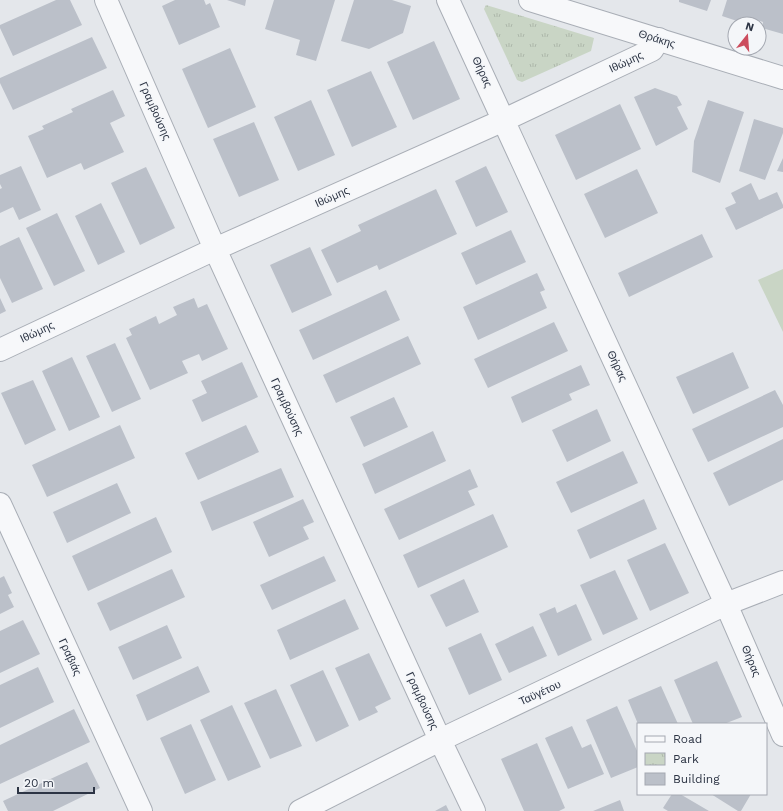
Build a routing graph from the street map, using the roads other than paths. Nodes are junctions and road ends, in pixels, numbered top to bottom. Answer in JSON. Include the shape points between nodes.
{"nodes":[{"id":1,"x":106,"y":0,"type":"edge"},
{"id":2,"x":448,"y":0,"type":"edge"},
{"id":3,"x":530,"y":0,"type":"edge"},
{"id":4,"x":659,"y":39,"type":"junction"},
{"id":5,"x":783,"y":78,"type":"edge"},
{"id":6,"x":504,"y":120,"type":"junction"},
{"id":7,"x":215,"y":249,"type":"junction"},
{"id":8,"x":0,"y":350,"type":"edge"},
{"id":9,"x":0,"y":504,"type":"edge"},
{"id":10,"x":783,"y":582,"type":"edge"},
{"id":11,"x":726,"y":604,"type":"junction"},
{"id":12,"x":783,"y":735,"type":"edge"},
{"id":13,"x":440,"y":740,"type":"junction"},
{"id":14,"x":141,"y":811,"type":"edge"},
{"id":15,"x":300,"y":811,"type":"edge"},
{"id":16,"x":474,"y":811,"type":"edge"}],
"edges":[{"from":1,"to":7,"type":"street","name":"Γραμβούσης"},
{"from":2,"to":6,"type":"street","name":"Θήρας"},
{"from":3,"to":4,"type":"street","name":"Θράκης"},
{"from":4,"to":5,"type":"street","name":"Θράκης"},
{"from":4,"to":6,"type":"street","name":"Ιθώμης","via":[[652,50]]},
{"from":6,"to":7,"type":"street","name":"Ιθώμης"},
{"from":6,"to":11,"type":"street","name":"Θήρας"},
{"from":7,"to":8,"type":"street","name":"Ιθώμης"},
{"from":7,"to":13,"type":"street","name":"Γραμβούσης"},
{"from":9,"to":14,"type":"street","name":"Γραβιάς"},
{"from":10,"to":11,"type":"street","name":"Ταϋγέτου"},
{"from":11,"to":12,"type":"street","name":"Θήρας"},
{"from":11,"to":13,"type":"street","name":"Ταϋγέτου"},
{"from":13,"to":15,"type":"street","name":"Ταϋγέτου"},
{"from":13,"to":16,"type":"street","name":"Γραμβούσης"}]}
